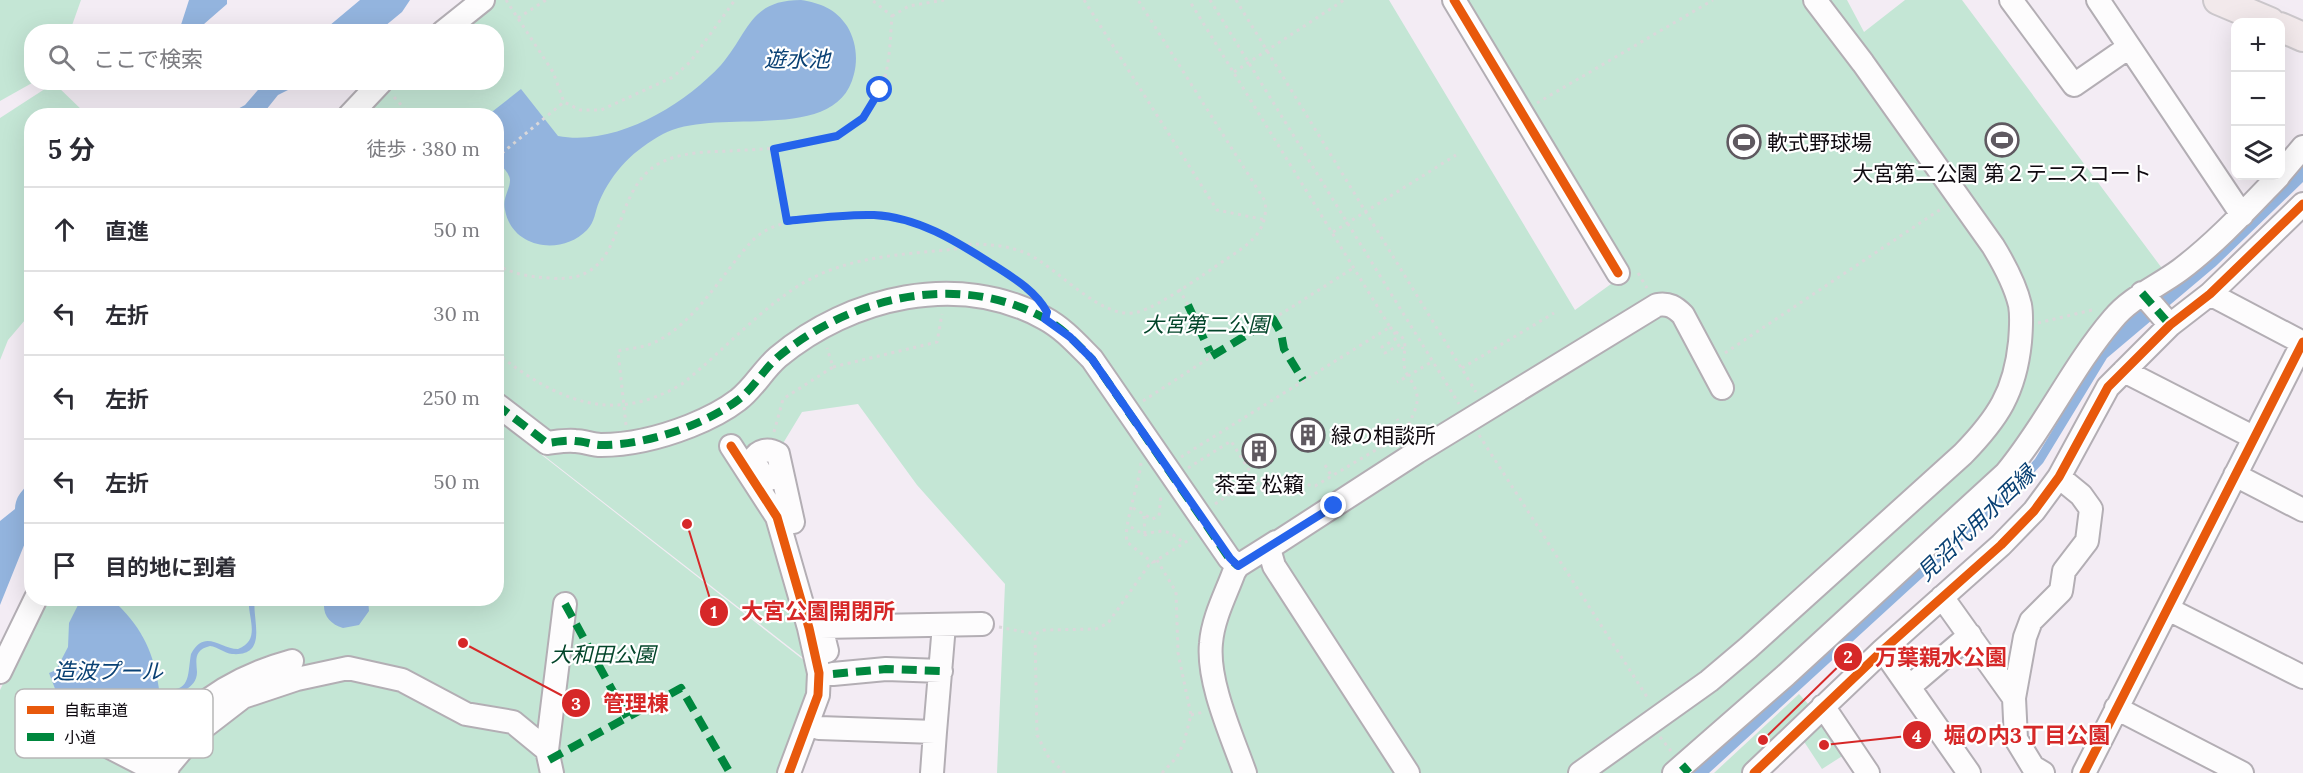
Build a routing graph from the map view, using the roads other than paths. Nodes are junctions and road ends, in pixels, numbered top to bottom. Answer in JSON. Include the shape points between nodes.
{"nodes":[{"id":1,"x":483,"y":0,"type":"edge"},
{"id":2,"x":1454,"y":0,"type":"edge"},
{"id":3,"x":1815,"y":0,"type":"edge"},
{"id":4,"x":2011,"y":0,"type":"edge"},
{"id":5,"x":2098,"y":0,"type":"edge"},
{"id":6,"x":2218,"y":0,"type":"edge"},
{"id":7,"x":2261,"y":18,"type":"edge"},
{"id":8,"x":452,"y":24,"type":"edge"},
{"id":9,"x":2285,"y":29,"type":"edge"},
{"id":10,"x":2303,"y":37,"type":"edge"},
{"id":11,"x":2129,"y":47,"type":"junction"},
{"id":12,"x":373,"y":90,"type":"edge"},
{"id":13,"x":357,"y":108,"type":"edge"},
{"id":14,"x":2303,"y":147,"type":"edge"},
{"id":15,"x":2285,"y":169,"type":"edge"},
{"id":16,"x":2275,"y":180,"type":"edge"},
{"id":17,"x":2303,"y":204,"type":"edge"},
{"id":18,"x":2242,"y":215,"type":"junction"},
{"id":19,"x":1618,"y":273,"type":"dead end"},
{"id":20,"x":2142,"y":293,"type":"junction"},
{"id":21,"x":2210,"y":294,"type":"junction"},
{"id":22,"x":2170,"y":325,"type":"junction"},
{"id":23,"x":2303,"y":343,"type":"edge"},
{"id":24,"x":2124,"y":371,"type":"junction"},
{"id":25,"x":1722,"y":388,"type":"dead end"},
{"id":26,"x":504,"y":410,"type":"edge"},
{"id":27,"x":2253,"y":437,"type":"junction"},
{"id":28,"x":731,"y":446,"type":"dead end"},
{"id":29,"x":774,"y":452,"type":"road end"},
{"id":30,"x":2235,"y":475,"type":"junction"},
{"id":31,"x":2059,"y":477,"type":"junction"},
{"id":32,"x":2303,"y":510,"type":"edge"},
{"id":33,"x":1276,"y":542,"type":"junction"},
{"id":34,"x":1238,"y":566,"type":"junction"},
{"id":35,"x":1942,"y":597,"type":"junction"},
{"id":36,"x":565,"y":604,"type":"dead end"},
{"id":37,"x":32,"y":606,"type":"edge"},
{"id":38,"x":2168,"y":609,"type":"junction"},
{"id":39,"x":982,"y":624,"type":"road end"},
{"id":40,"x":944,"y":625,"type":"junction"},
{"id":41,"x":821,"y":627,"type":"junction"},
{"id":42,"x":1970,"y":635,"type":"junction"},
{"id":43,"x":1883,"y":650,"type":"junction"},
{"id":44,"x":292,"y":661,"type":"dead end"},
{"id":45,"x":941,"y":671,"type":"junction"},
{"id":46,"x":0,"y":672,"type":"edge"},
{"id":47,"x":833,"y":674,"type":"junction"},
{"id":48,"x":2303,"y":677,"type":"edge"},
{"id":49,"x":1910,"y":687,"type":"junction"},
{"id":50,"x":213,"y":696,"type":"edge"},
{"id":51,"x":2014,"y":698,"type":"junction"},
{"id":52,"x":1823,"y":706,"type":"junction"},
{"id":53,"x":2116,"y":708,"type":"junction"},
{"id":54,"x":213,"y":720,"type":"edge"},
{"id":55,"x":819,"y":728,"type":"junction"},
{"id":56,"x":935,"y":732,"type":"junction"},
{"id":57,"x":546,"y":750,"type":"junction"},
{"id":58,"x":133,"y":758,"type":"edge"},
{"id":59,"x":175,"y":758,"type":"edge"},
{"id":60,"x":1683,"y":770,"type":"edge"},
{"id":61,"x":159,"y":771,"type":"edge"},
{"id":62,"x":552,"y":773,"type":"edge"},
{"id":63,"x":789,"y":773,"type":"edge"},
{"id":64,"x":802,"y":773,"type":"edge"},
{"id":65,"x":932,"y":773,"type":"edge"},
{"id":66,"x":1245,"y":773,"type":"edge"},
{"id":67,"x":1408,"y":773,"type":"edge"},
{"id":68,"x":1580,"y":773,"type":"edge"},
{"id":69,"x":1754,"y":773,"type":"edge"},
{"id":70,"x":1868,"y":773,"type":"edge"},
{"id":71,"x":1969,"y":773,"type":"edge"},
{"id":72,"x":2043,"y":773,"type":"edge"},
{"id":73,"x":2084,"y":773,"type":"edge"},
{"id":74,"x":2242,"y":773,"type":"edge"}],
"edges":[{"from":1,"to":8,"type":"street"},
{"from":2,"to":19,"type":"street"},
{"from":3,"to":68,"type":"street","via":[[2008,272],[2020,305],[2017,370],[1991,426],[1963,454],[1748,648]]},
{"from":4,"to":11,"type":"street","via":[[2074,85]]},
{"from":5,"to":11,"type":"street"},
{"from":6,"to":7,"type":"main road"},
{"from":9,"to":10,"type":"main road"},
{"from":11,"to":18,"type":"street"},
{"from":12,"to":13,"type":"street"},
{"from":14,"to":15,"type":"street"},
{"from":16,"to":18,"type":"street"},
{"from":17,"to":21,"type":"street"},
{"from":18,"to":20,"type":"street","via":[[2180,270]]},
{"from":20,"to":22,"type":"street"},
{"from":20,"to":60,"type":"street","via":[[2107,313],[2024,452],[2006,473]]},
{"from":21,"to":22,"type":"street"},
{"from":21,"to":23,"type":"street"},
{"from":22,"to":24,"type":"street"},
{"from":23,"to":27,"type":"street"},
{"from":24,"to":27,"type":"street"},
{"from":24,"to":31,"type":"street","via":[[2108,387]]},
{"from":25,"to":33,"type":"street","via":[[1683,315],[1676,308],[1657,305]]},
{"from":26,"to":34,"type":"street","via":[[547,442],[641,441],[690,426],[738,400],[777,358],[820,327],[911,296],[945,293],[992,298],[1045,319],[1092,359],[1210,517]]},
{"from":27,"to":30,"type":"street"},
{"from":28,"to":63,"type":"street","via":[[777,517],[810,628],[819,673],[818,695]]},
{"from":29,"to":41,"type":"street","via":[[759,453],[753,460],[793,522]]},
{"from":30,"to":32,"type":"street"},
{"from":30,"to":38,"type":"street"},
{"from":31,"to":35,"type":"street","via":[[2034,511],[2001,545]]},
{"from":31,"to":51,"type":"street","via":[[2091,509],[2087,541],[2064,571],[2061,591],[2031,621]]},
{"from":33,"to":34,"type":"street"},
{"from":33,"to":67,"type":"street","via":[[1270,552],[1274,566]]},
{"from":34,"to":66,"type":"street","via":[[1215,621],[1211,660],[1221,704]]},
{"from":35,"to":42,"type":"street"},
{"from":35,"to":43,"type":"street"},
{"from":36,"to":57,"type":"street"},
{"from":37,"to":46,"type":"street"},
{"from":38,"to":48,"type":"street"},
{"from":38,"to":53,"type":"street"},
{"from":39,"to":40,"type":"street"},
{"from":40,"to":41,"type":"street"},
{"from":40,"to":45,"type":"street"},
{"from":41,"to":47,"type":"street"},
{"from":42,"to":49,"type":"street"},
{"from":42,"to":51,"type":"street"},
{"from":43,"to":49,"type":"street"},
{"from":43,"to":52,"type":"street"},
{"from":44,"to":50,"type":"street","via":[[241,678]]},
{"from":45,"to":47,"type":"street","via":[[886,669]]},
{"from":45,"to":56,"type":"street"},
{"from":47,"to":55,"type":"street"},
{"from":49,"to":71,"type":"street"},
{"from":51,"to":72,"type":"street","via":[[2016,739],[2033,767]]},
{"from":52,"to":69,"type":"street"},
{"from":52,"to":70,"type":"street"},
{"from":53,"to":73,"type":"street"},
{"from":53,"to":74,"type":"street"},
{"from":54,"to":57,"type":"street","via":[[243,697],[348,668],[402,680],[466,714],[513,722]]},
{"from":55,"to":56,"type":"street"},
{"from":55,"to":64,"type":"street"},
{"from":56,"to":65,"type":"street"},
{"from":57,"to":62,"type":"street"},
{"from":58,"to":61,"type":"street"},
{"from":59,"to":61,"type":"street"}]}
